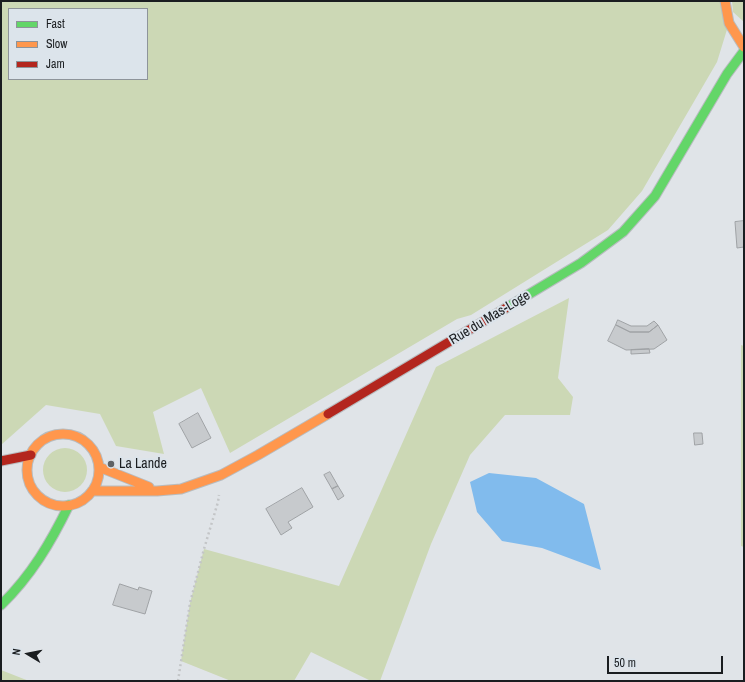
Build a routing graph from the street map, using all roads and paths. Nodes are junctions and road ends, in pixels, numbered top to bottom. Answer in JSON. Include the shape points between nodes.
{"nodes":[{"id":1,"x":725,"y":1,"type":"edge"},
{"id":2,"x":744,"y":47,"type":"edge"},
{"id":3,"x":744,"y":51,"type":"edge"},
{"id":4,"x":31,"y":455,"type":"junction"},
{"id":5,"x":1,"y":461,"type":"edge"},
{"id":6,"x":99,"y":467,"type":"junction"},
{"id":7,"x":220,"y":475,"type":"junction"},
{"id":8,"x":92,"y":491,"type":"junction"},
{"id":9,"x":157,"y":491,"type":"junction"},
{"id":10,"x":44,"y":500,"type":"junction"},
{"id":11,"x":69,"y":505,"type":"junction"},
{"id":12,"x":54,"y":535,"type":"junction"},
{"id":13,"x":1,"y":605,"type":"edge"},
{"id":14,"x":178,"y":681,"type":"edge"}],
"edges":[{"from":1,"to":2,"type":"main road","via":[[729,23]]},
{"from":3,"to":7,"type":"main road","name":"Rue du Mas-Loge","via":[[726,74],[655,196],[623,232],[581,263]]},
{"from":4,"to":5,"type":"main road"},
{"from":4,"to":6,"type":"main road","via":[[38,445],[50,436],[70,434],[82,439],[91,447],[96,454]]},
{"from":4,"to":10,"type":"main road","via":[[26,481]]},
{"from":6,"to":8,"type":"main road","via":[[98,481]]},
{"from":6,"to":9,"type":"main road","name":"Rue du Mas-Loge"},
{"from":7,"to":9,"type":"main road","name":"Rue du Mas-Loge","via":[[181,489]]},
{"from":7,"to":14,"type":"path","via":[[218,502],[190,603]]},
{"from":8,"to":9,"type":"main road","name":"Rue du Mas-Loge"},
{"from":8,"to":11,"type":"main road","via":[[83,500]]},
{"from":10,"to":11,"type":"main road","via":[[56,505]]},
{"from":10,"to":12,"type":"main road"},
{"from":11,"to":12,"type":"main road"},
{"from":12,"to":13,"type":"main road","via":[[14,594]]}]}
